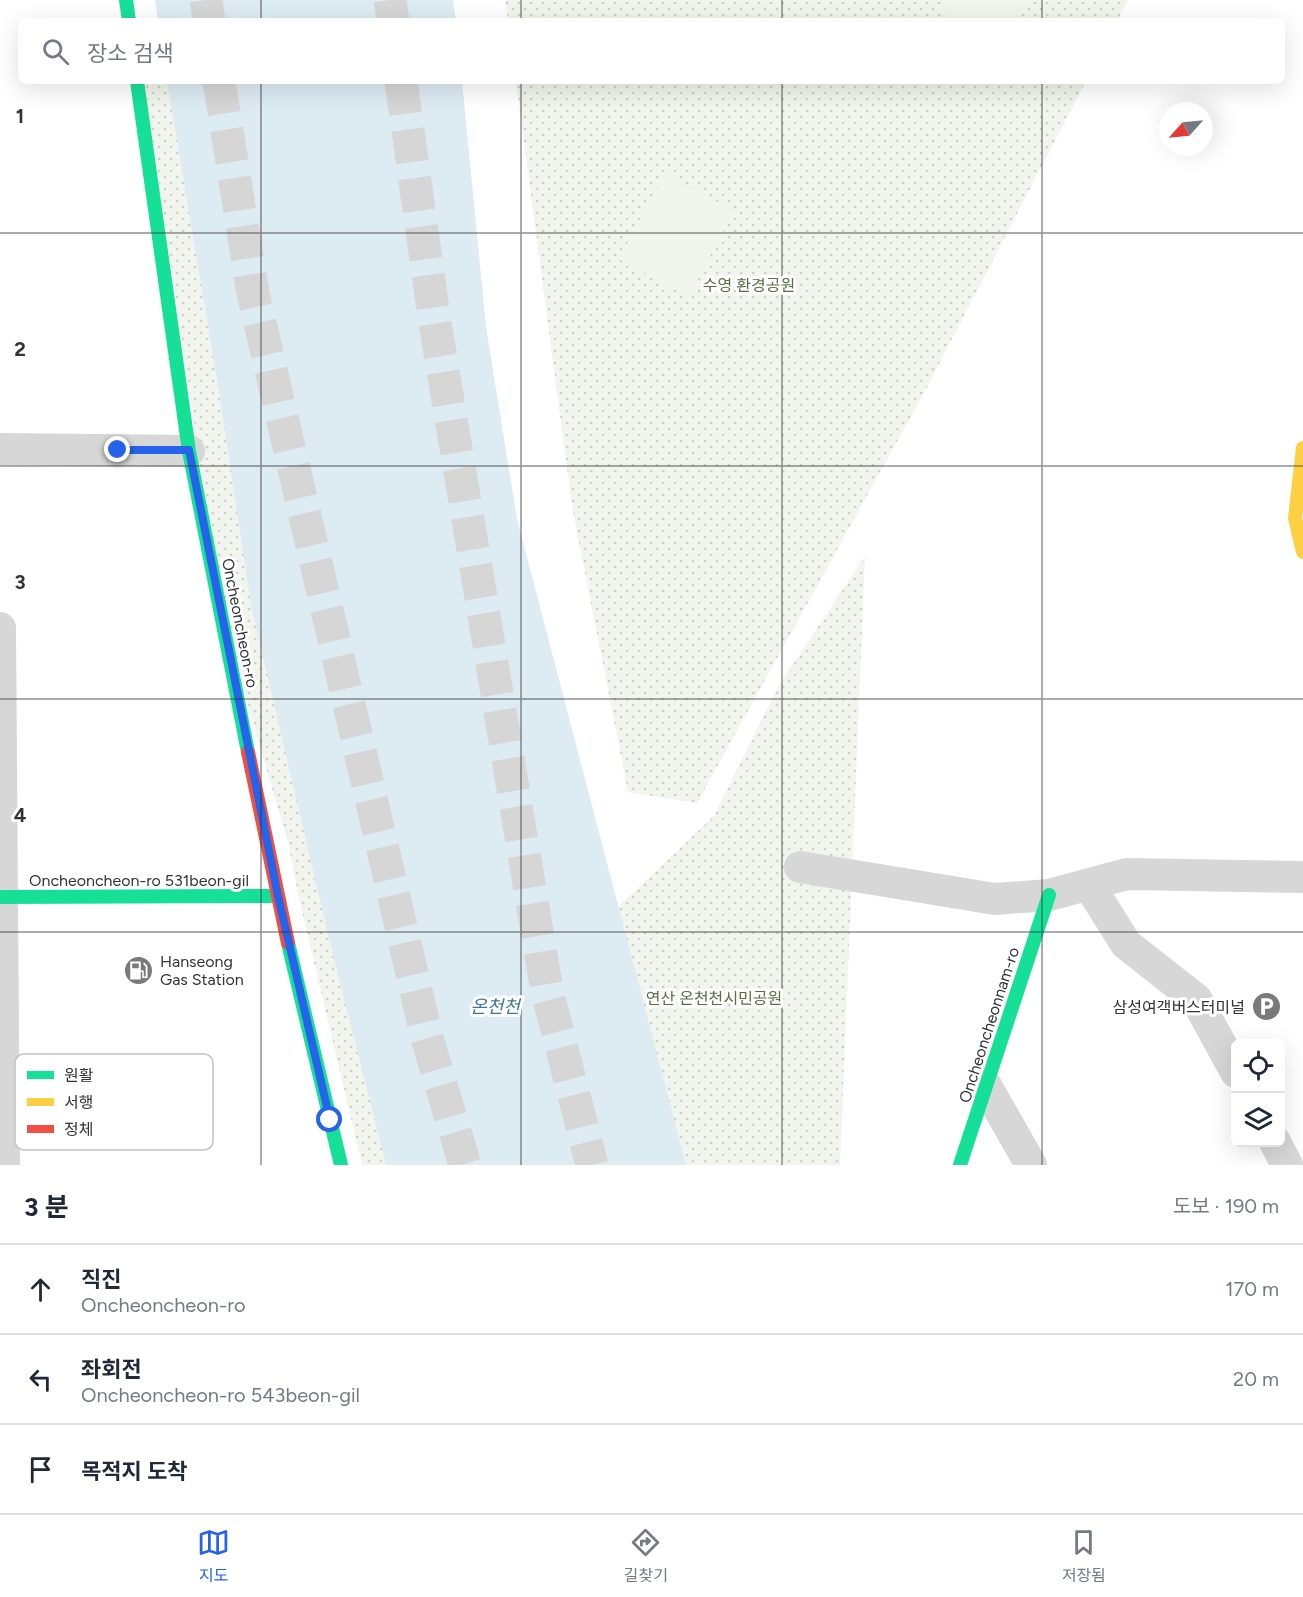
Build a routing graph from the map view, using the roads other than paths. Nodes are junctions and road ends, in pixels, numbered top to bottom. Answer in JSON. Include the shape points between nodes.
{"nodes":[{"id":1,"x":126,"y":0,"type":"edge"},
{"id":2,"x":129,"y":18,"type":"edge"},
{"id":3,"x":137,"y":84,"type":"edge"},
{"id":4,"x":1303,"y":448,"type":"edge"},
{"id":5,"x":0,"y":449,"type":"edge"},
{"id":6,"x":189,"y":450,"type":"junction"},
{"id":7,"x":1303,"y":552,"type":"edge"},
{"id":8,"x":0,"y":628,"type":"edge"},
{"id":9,"x":800,"y":867,"type":"dead end"},
{"id":10,"x":1303,"y":877,"type":"edge"},
{"id":11,"x":1089,"y":885,"type":"junction"},
{"id":12,"x":1049,"y":895,"type":"junction"},
{"id":13,"x":278,"y":896,"type":"junction"},
{"id":14,"x":1,"y":897,"type":"edge"},
{"id":15,"x":1231,"y":1063,"type":"edge"},
{"id":16,"x":986,"y":1086,"type":"junction"},
{"id":17,"x":1277,"y":1147,"type":"edge"},
{"id":18,"x":4,"y":1165,"type":"edge"},
{"id":19,"x":341,"y":1165,"type":"edge"},
{"id":20,"x":960,"y":1165,"type":"edge"},
{"id":21,"x":1031,"y":1165,"type":"edge"},
{"id":22,"x":1287,"y":1165,"type":"edge"}],
"edges":[{"from":1,"to":2,"type":"street"},
{"from":3,"to":6,"type":"street","name":"Oncheoncheon-ro"},
{"from":4,"to":7,"type":"street","via":[[1295,518]]},
{"from":5,"to":6,"type":"street"},
{"from":6,"to":13,"type":"street","name":"Oncheoncheon-ro"},
{"from":8,"to":14,"type":"street"},
{"from":9,"to":12,"type":"street","via":[[995,899]]},
{"from":10,"to":11,"type":"street","via":[[1127,874]]},
{"from":11,"to":12,"type":"street"},
{"from":11,"to":15,"type":"street","via":[[1126,944],[1196,999]]},
{"from":12,"to":16,"type":"street","name":"Oncheoncheonnam-ro"},
{"from":13,"to":14,"type":"street","name":"Oncheoncheon-ro 531beon-gil"},
{"from":13,"to":19,"type":"street","name":"Oncheoncheon-ro"},
{"from":14,"to":18,"type":"street"},
{"from":16,"to":20,"type":"street","name":"Oncheoncheonnam-ro"},
{"from":16,"to":21,"type":"street"},
{"from":17,"to":22,"type":"street"}]}
